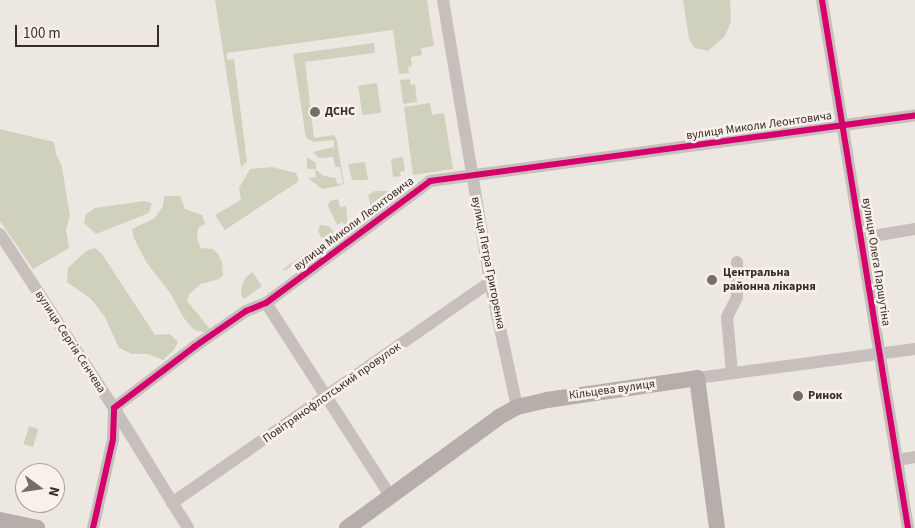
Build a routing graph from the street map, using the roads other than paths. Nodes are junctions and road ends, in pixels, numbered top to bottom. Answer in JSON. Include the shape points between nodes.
{"nodes":[{"id":1,"x":443,"y":0,"type":"edge"},
{"id":2,"x":822,"y":0,"type":"edge"},
{"id":3,"x":915,"y":115,"type":"edge"},
{"id":4,"x":842,"y":126,"type":"junction"},
{"id":5,"x":472,"y":176,"type":"junction"},
{"id":6,"x":915,"y":229,"type":"edge"},
{"id":7,"x":0,"y":234,"type":"edge"},
{"id":8,"x":861,"y":238,"type":"junction"},
{"id":9,"x":737,"y":262,"type":"dead end"},
{"id":10,"x":490,"y":282,"type":"junction"},
{"id":11,"x":266,"y":303,"type":"junction"},
{"id":12,"x":915,"y":349,"type":"edge"},
{"id":13,"x":879,"y":354,"type":"junction"},
{"id":14,"x":732,"y":373,"type":"junction"},
{"id":15,"x":697,"y":378,"type":"junction"},
{"id":16,"x":327,"y":397,"type":"junction"},
{"id":17,"x":114,"y":408,"type":"junction"},
{"id":18,"x":517,"y":408,"type":"junction"},
{"id":19,"x":915,"y":457,"type":"edge"},
{"id":20,"x":898,"y":460,"type":"junction"},
{"id":21,"x":391,"y":497,"type":"junction"},
{"id":22,"x":172,"y":503,"type":"junction"},
{"id":23,"x":0,"y":520,"type":"edge"},
{"id":24,"x":37,"y":528,"type":"edge"},
{"id":25,"x":92,"y":528,"type":"edge"},
{"id":26,"x":188,"y":528,"type":"edge"},
{"id":27,"x":347,"y":528,"type":"edge"},
{"id":28,"x":717,"y":528,"type":"edge"},
{"id":29,"x":908,"y":528,"type":"edge"}],
"edges":[{"from":1,"to":5,"type":"street","name":"вулиця Петра Григоренка"},
{"from":2,"to":4,"type":"street","name":"вулиця Олега Паршутіна"},
{"from":3,"to":4,"type":"street","name":"вулиця Миколи Леонтовича"},
{"from":4,"to":5,"type":"street","name":"вулиця Миколи Леонтовича"},
{"from":4,"to":8,"type":"street","name":"вулиця Олега Паршутіна"},
{"from":5,"to":10,"type":"street","name":"вулиця Петра Григоренка"},
{"from":5,"to":11,"type":"street","name":"вулиця Миколи Леонтовича","via":[[430,181]]},
{"from":6,"to":8,"type":"street"},
{"from":7,"to":17,"type":"street","name":"вулиця Сергія Сєнчева"},
{"from":8,"to":13,"type":"street","name":"вулиця Олега Паршутіна"},
{"from":9,"to":14,"type":"street","via":[[737,297],[727,317]]},
{"from":10,"to":16,"type":"street","name":"Повітрянофлотський провулок"},
{"from":10,"to":18,"type":"street","name":"вулиця Петра Григоренка"},
{"from":11,"to":16,"type":"street"},
{"from":11,"to":17,"type":"street","name":"вулиця Миколи Леонтовича","via":[[246,311]]},
{"from":12,"to":13,"type":"street","name":"Кільцева вулиця"},
{"from":13,"to":14,"type":"street","name":"Кільцева вулиця"},
{"from":13,"to":20,"type":"street","name":"вулиця Олега Паршутіна"},
{"from":14,"to":15,"type":"street","name":"Кільцева вулиця"},
{"from":15,"to":18,"type":"main road","name":"Кільцева вулиця","via":[[546,400]]},
{"from":15,"to":28,"type":"main road"},
{"from":16,"to":21,"type":"street"},
{"from":16,"to":22,"type":"street","name":"Повітрянофлотський провулок"},
{"from":17,"to":22,"type":"street","name":"вулиця Сергія Сєнчева"},
{"from":17,"to":25,"type":"street","via":[[114,439]]},
{"from":18,"to":21,"type":"main road","name":"Кільцева вулиця","via":[[499,417]]},
{"from":19,"to":20,"type":"street"},
{"from":20,"to":29,"type":"street","name":"вулиця Олега Паршутіна"},
{"from":21,"to":27,"type":"main road","name":"Кільцева вулиця"},
{"from":22,"to":26,"type":"street","name":"вулиця Сергія Сєнчева"},
{"from":23,"to":24,"type":"main road"}]}
